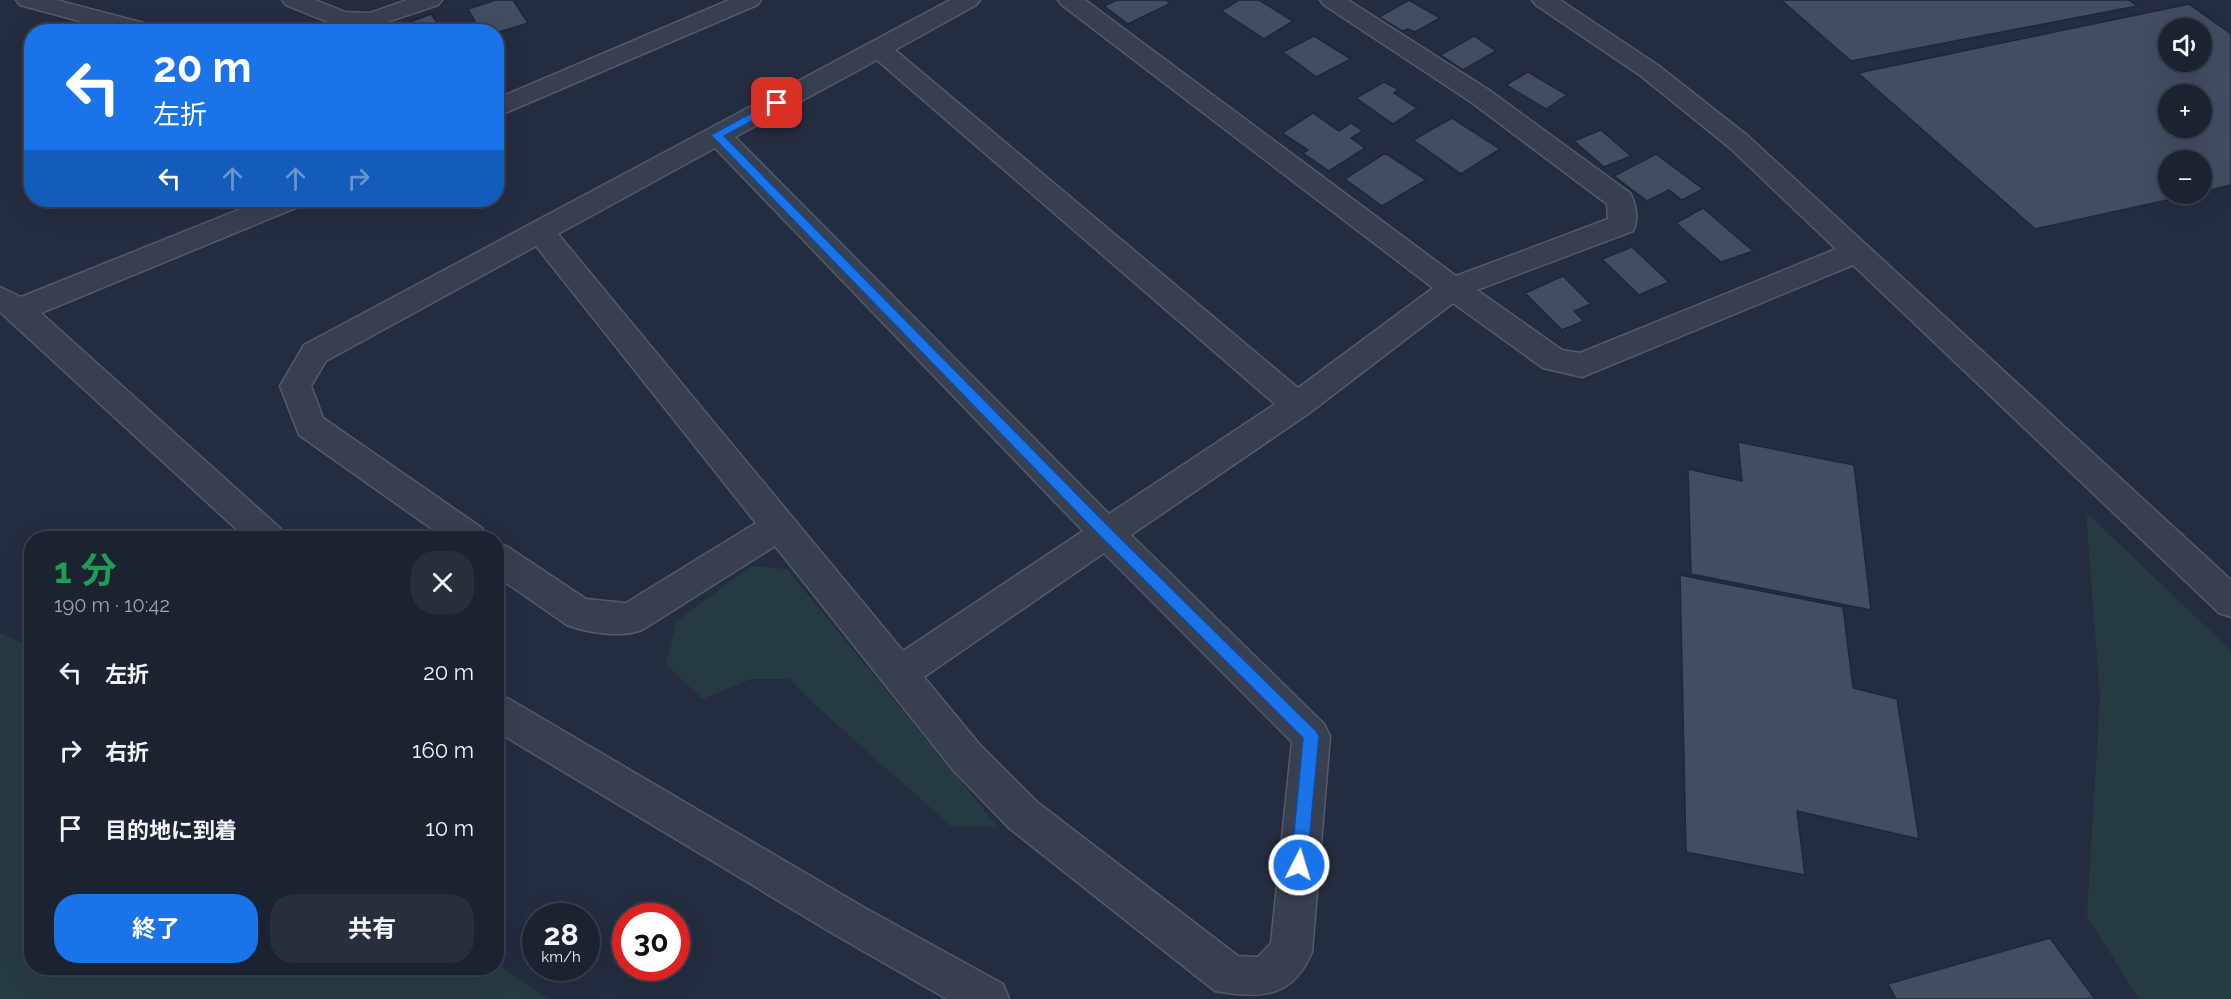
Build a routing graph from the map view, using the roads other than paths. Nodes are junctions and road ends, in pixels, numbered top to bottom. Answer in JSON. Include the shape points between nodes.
{"nodes":[{"id":1,"x":28,"y":0,"type":"edge"},
{"id":2,"x":294,"y":0,"type":"edge"},
{"id":3,"x":430,"y":0,"type":"edge"},
{"id":4,"x":749,"y":0,"type":"edge"},
{"id":5,"x":968,"y":0,"type":"edge"},
{"id":6,"x":1070,"y":0,"type":"edge"},
{"id":7,"x":1332,"y":0,"type":"edge"},
{"id":8,"x":1544,"y":0,"type":"edge"},
{"id":9,"x":120,"y":24,"type":"edge"},
{"id":10,"x":878,"y":48,"type":"junction"},
{"id":11,"x":504,"y":107,"type":"edge"},
{"id":12,"x":717,"y":135,"type":"junction"},
{"id":13,"x":269,"y":207,"type":"edge"},
{"id":14,"x":541,"y":233,"type":"junction"},
{"id":15,"x":1857,"y":252,"type":"junction"},
{"id":16,"x":1453,"y":288,"type":"junction"},
{"id":17,"x":10,"y":304,"type":"edge"},
{"id":18,"x":1297,"y":405,"type":"junction"},
{"id":19,"x":778,"y":526,"type":"junction"},
{"id":20,"x":260,"y":531,"type":"edge"},
{"id":21,"x":460,"y":531,"type":"edge"},
{"id":22,"x":1108,"y":535,"type":"junction"},
{"id":23,"x":504,"y":562,"type":"edge"},
{"id":24,"x":2231,"y":602,"type":"edge"},
{"id":25,"x":899,"y":675,"type":"junction"},
{"id":26,"x":504,"y":716,"type":"edge"},
{"id":27,"x":988,"y":999,"type":"edge"}],
"edges":[{"from":1,"to":9,"type":"street"},
{"from":2,"to":3,"type":"street","via":[[341,19],[372,20]]},
{"from":4,"to":11,"type":"street"},
{"from":5,"to":10,"type":"street"},
{"from":6,"to":16,"type":"street"},
{"from":7,"to":16,"type":"street","via":[[1480,96],[1620,200],[1623,224]]},
{"from":8,"to":15,"type":"street","via":[[1650,71],[1739,142]]},
{"from":10,"to":12,"type":"street"},
{"from":10,"to":18,"type":"street"},
{"from":12,"to":14,"type":"street"},
{"from":12,"to":22,"type":"street"},
{"from":13,"to":17,"type":"street"},
{"from":14,"to":19,"type":"street"},
{"from":14,"to":21,"type":"street","via":[[315,353],[295,386],[310,426]]},
{"from":15,"to":16,"type":"street","via":[[1581,365],[1554,360]]},
{"from":15,"to":24,"type":"street"},
{"from":16,"to":18,"type":"street"},
{"from":17,"to":20,"type":"street"},
{"from":18,"to":22,"type":"street"},
{"from":19,"to":23,"type":"street","via":[[630,619],[579,614]]},
{"from":19,"to":25,"type":"street"},
{"from":22,"to":25,"type":"street"},
{"from":22,"to":25,"type":"street","via":[[1311,736],[1291,952],[1266,979],[1230,976],[1023,815],[967,758]]},
{"from":26,"to":27,"type":"street"}]}
